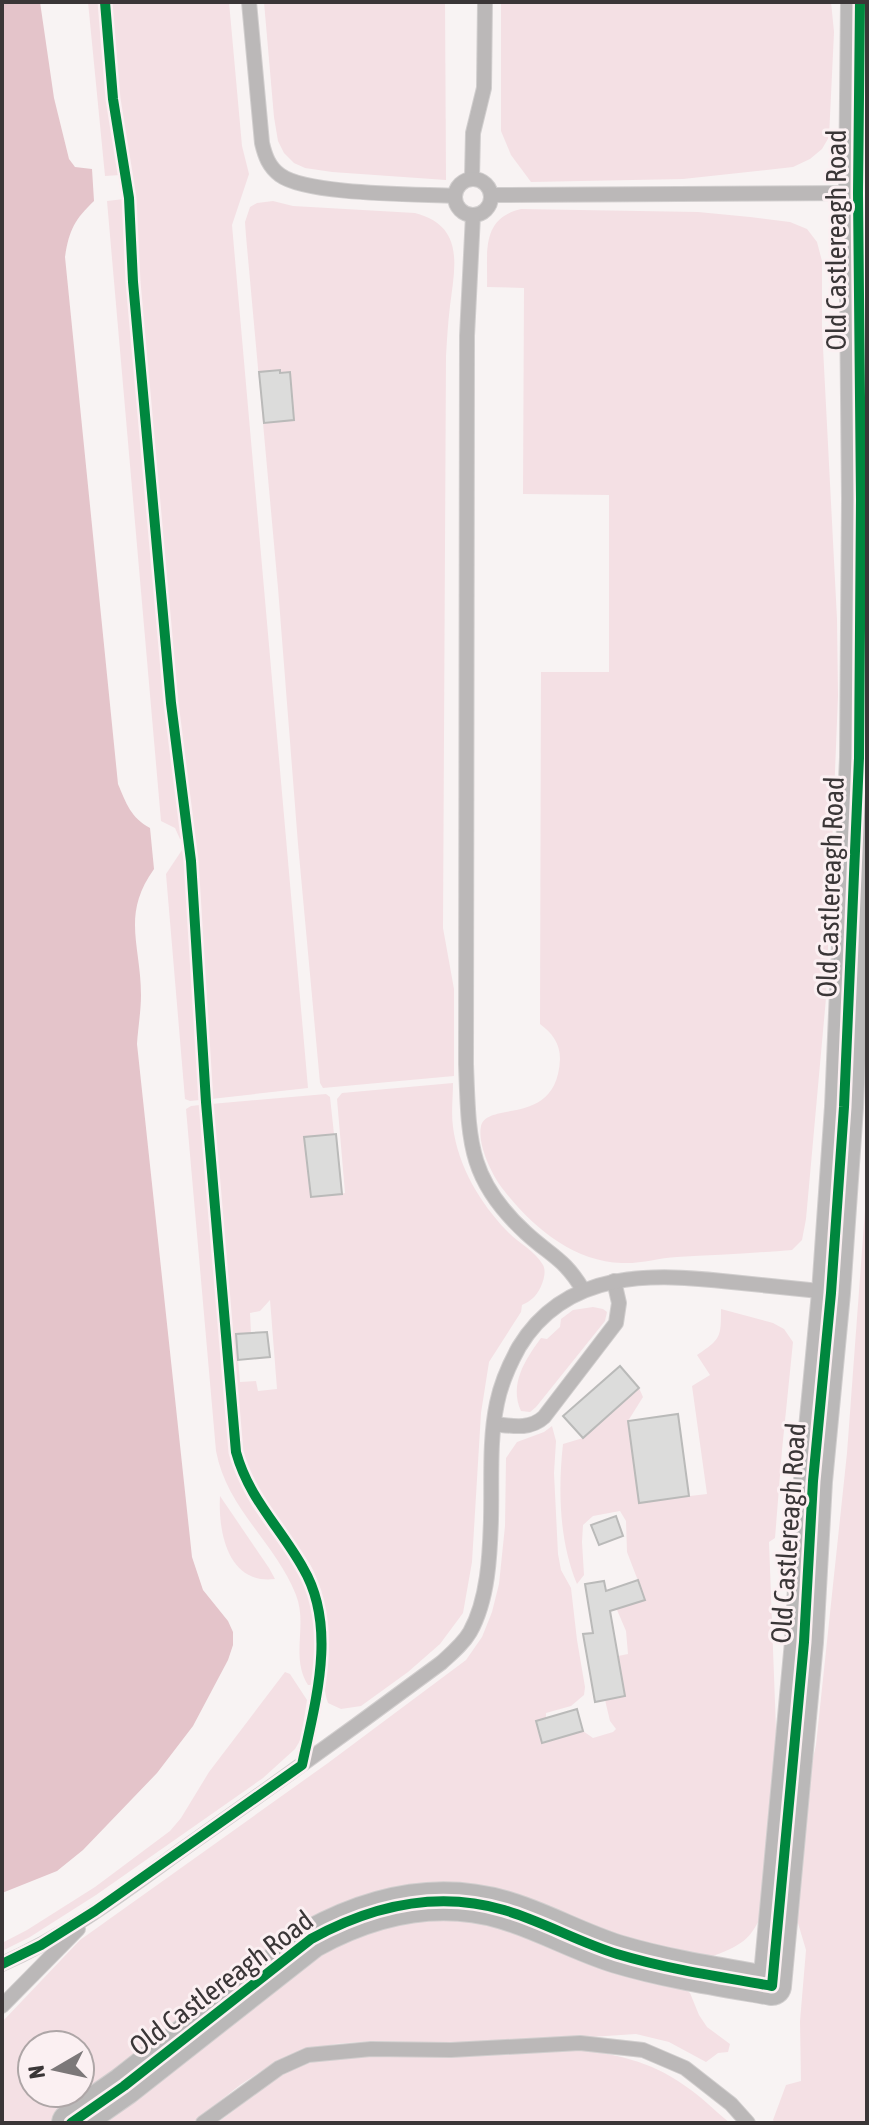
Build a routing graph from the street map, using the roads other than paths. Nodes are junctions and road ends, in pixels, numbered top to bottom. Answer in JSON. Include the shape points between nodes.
{"nodes":[{"id":1,"x":249,"y":2,"type":"edge"},
{"id":2,"x":485,"y":2,"type":"edge"},
{"id":3,"x":860,"y":2,"type":"edge"},
{"id":4,"x":472,"y":178,"type":"junction"},
{"id":5,"x":858,"y":193,"type":"junction"},
{"id":6,"x":491,"y":195,"type":"junction"},
{"id":7,"x":455,"y":196,"type":"junction"},
{"id":8,"x":473,"y":215,"type":"junction"},
{"id":9,"x":614,"y":1281,"type":"junction"},
{"id":10,"x":583,"y":1290,"type":"junction"},
{"id":11,"x":831,"y":1293,"type":"junction"},
{"id":12,"x":494,"y":1424,"type":"junction"},
{"id":13,"x":95,"y":1911,"type":"junction"},
{"id":14,"x":2,"y":1964,"type":"edge"},
{"id":15,"x":2,"y":2006,"type":"edge"},
{"id":16,"x":71,"y":2123,"type":"edge"},
{"id":17,"x":203,"y":2123,"type":"edge"},
{"id":18,"x":748,"y":2123,"type":"edge"}],
"edges":[{"from":1,"to":7,"type":"lane","via":[[262,143],[279,174],[321,188]]},
{"from":2,"to":4,"type":"lane","via":[[484,88],[473,133]]},
{"from":3,"to":5,"type":"street","name":"Old Castlereagh Road"},
{"from":4,"to":6,"type":"lane","via":[[483,181]]},
{"from":4,"to":7,"type":"lane","via":[[462,182]]},
{"from":5,"to":6,"type":"lane"},
{"from":5,"to":11,"type":"street","name":"Old Castlereagh Road","via":[[859,758]]},
{"from":6,"to":8,"type":"lane","via":[[489,206]]},
{"from":7,"to":8,"type":"lane","via":[[460,209]]},
{"from":8,"to":10,"type":"lane","via":[[467,336],[469,1129],[473,1155],[497,1204],[569,1267]]},
{"from":9,"to":10,"type":"lane"},
{"from":9,"to":11,"type":"lane","via":[[688,1277]]},
{"from":9,"to":12,"type":"lane","via":[[616,1323],[544,1417],[528,1426]]},
{"from":10,"to":12,"type":"lane","via":[[547,1312],[522,1342],[503,1381]]},
{"from":11,"to":16,"type":"street","name":"Old Castlereagh Road","via":[[772,1986],[628,1957],[503,1910],[442,1901],[388,1907],[311,1939]]},
{"from":12,"to":13,"type":"lane","via":[[489,1560],[476,1618],[460,1645]]},
{"from":13,"to":14,"type":"lane"},
{"from":13,"to":15,"type":"lane"},
{"from":17,"to":18,"type":"lane","via":[[279,2068],[308,2055],[580,2043],[643,2050],[685,2068]]}]}
